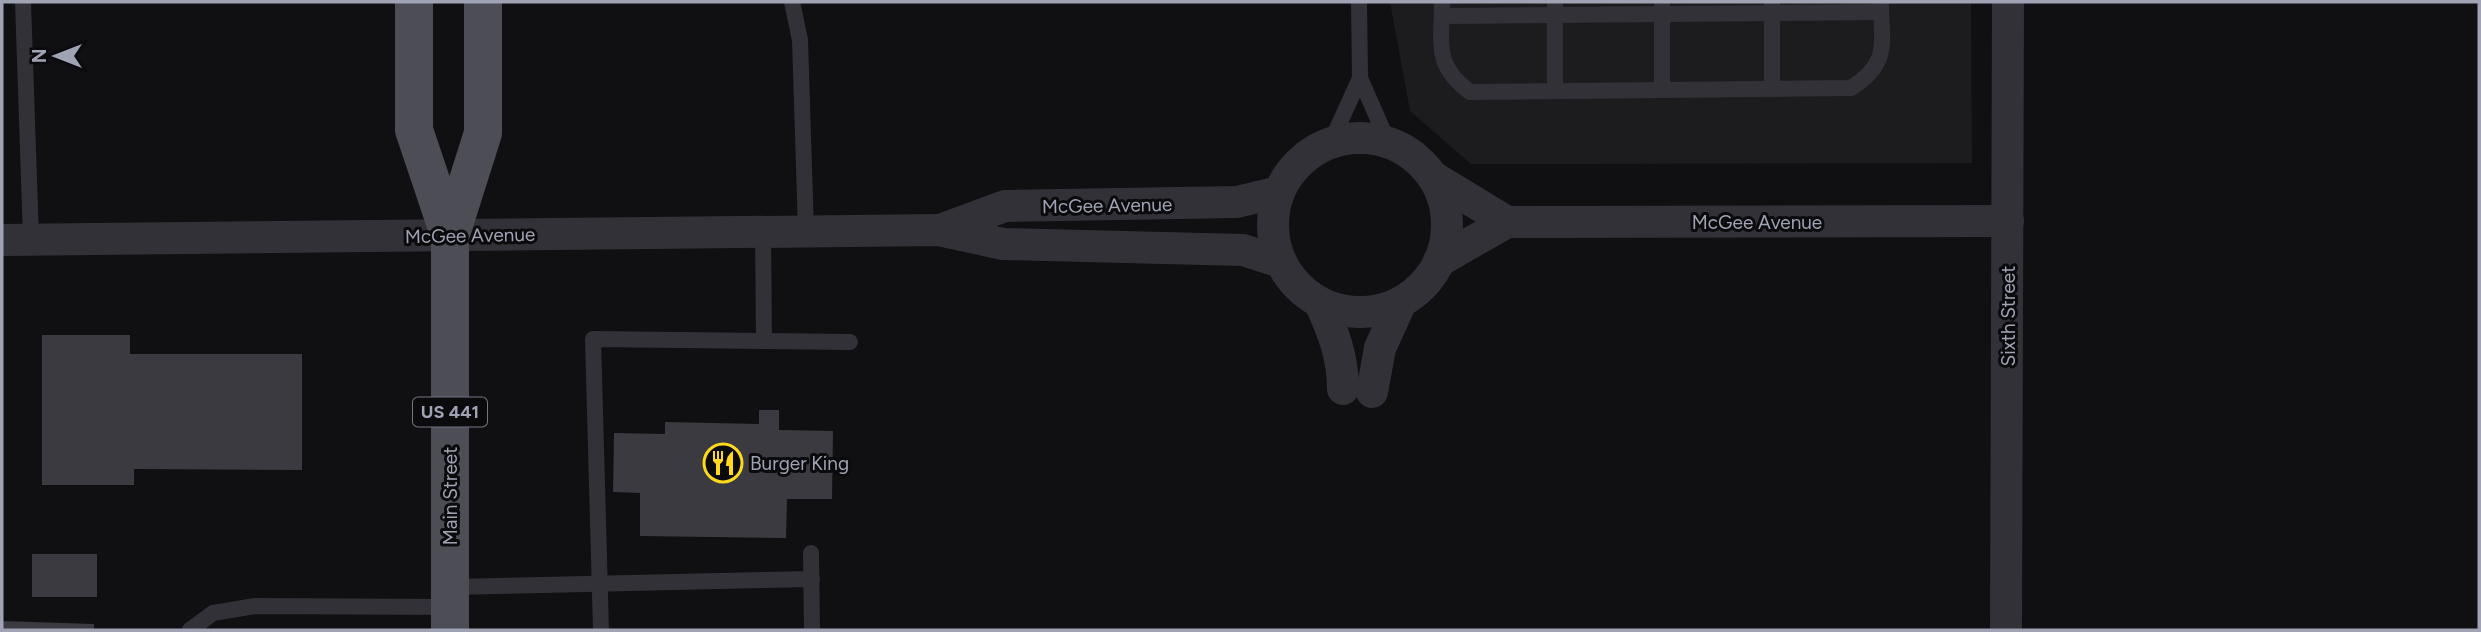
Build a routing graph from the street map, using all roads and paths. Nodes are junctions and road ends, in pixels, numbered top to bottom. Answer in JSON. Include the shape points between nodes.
{"nodes":[{"id":1,"x":23,"y":2,"type":"edge"},
{"id":2,"x":414,"y":2,"type":"edge"},
{"id":3,"x":484,"y":2,"type":"edge"},
{"id":4,"x":792,"y":2,"type":"edge"},
{"id":5,"x":1359,"y":2,"type":"edge"},
{"id":6,"x":2008,"y":2,"type":"edge"},
{"id":7,"x":1881,"y":7,"type":"edge"},
{"id":8,"x":1662,"y":8,"type":"edge"},
{"id":9,"x":1772,"y":8,"type":"edge"},
{"id":10,"x":1442,"y":9,"type":"edge"},
{"id":11,"x":1555,"y":9,"type":"edge"},
{"id":12,"x":1360,"y":78,"type":"junction"},
{"id":13,"x":1772,"y":89,"type":"junction"},
{"id":14,"x":1662,"y":90,"type":"junction"},
{"id":15,"x":1555,"y":91,"type":"junction"},
{"id":16,"x":1331,"y":142,"type":"junction"},
{"id":17,"x":1388,"y":142,"type":"junction"},
{"id":18,"x":1433,"y":177,"type":"junction"},
{"id":19,"x":1279,"y":192,"type":"junction"},
{"id":20,"x":2008,"y":221,"type":"junction"},
{"id":21,"x":1507,"y":222,"type":"junction"},
{"id":22,"x":939,"y":230,"type":"junction"},
{"id":23,"x":763,"y":231,"type":"junction"},
{"id":24,"x":806,"y":231,"type":"junction"},
{"id":25,"x":450,"y":237,"type":"junction"},
{"id":26,"x":16,"y":239,"type":"edge"},
{"id":27,"x":1439,"y":261,"type":"junction"},
{"id":28,"x":1281,"y":262,"type":"junction"},
{"id":29,"x":1401,"y":302,"type":"junction"},
{"id":30,"x":1320,"y":303,"type":"junction"},
{"id":31,"x":764,"y":341,"type":"junction"},
{"id":32,"x":850,"y":342,"type":"dead end"},
{"id":33,"x":811,"y":553,"type":"dead end"},
{"id":34,"x":812,"y":579,"type":"junction"},
{"id":35,"x":599,"y":583,"type":"junction"},
{"id":36,"x":450,"y":608,"type":"edge"},
{"id":37,"x":190,"y":630,"type":"edge"},
{"id":38,"x":601,"y":630,"type":"edge"},
{"id":39,"x":812,"y":630,"type":"edge"},
{"id":40,"x":2006,"y":630,"type":"edge"}],
"edges":[{"from":1,"to":26,"type":"lane"},
{"from":2,"to":25,"type":"main road","name":"Main Street","number":"US 441","via":[[414,130]]},
{"from":3,"to":25,"type":"main road","name":"Main Street","number":"US 441","via":[[484,133]]},
{"from":4,"to":24,"type":"lane","via":[[800,40]]},
{"from":5,"to":12,"type":"lane"},
{"from":6,"to":20,"type":"street","name":"Sixth Street"},
{"from":7,"to":9,"type":"lane"},
{"from":7,"to":13,"type":"lane","via":[[1882,58],[1867,78],[1851,88]]},
{"from":8,"to":9,"type":"lane"},
{"from":8,"to":11,"type":"lane"},
{"from":8,"to":14,"type":"lane"},
{"from":9,"to":13,"type":"lane"},
{"from":10,"to":11,"type":"lane"},
{"from":10,"to":15,"type":"lane","via":[[1443,63],[1453,80],[1470,92]]},
{"from":11,"to":15,"type":"lane"},
{"from":12,"to":16,"type":"lane"},
{"from":12,"to":17,"type":"lane"},
{"from":13,"to":14,"type":"lane"},
{"from":14,"to":15,"type":"lane"},
{"from":16,"to":17,"type":"street","via":[[1359,137]]},
{"from":16,"to":19,"type":"street","via":[[1291,171]]},
{"from":17,"to":18,"type":"street","via":[[1413,156]]},
{"from":18,"to":21,"type":"street"},
{"from":18,"to":27,"type":"street","via":[[1445,204],[1447,233]]},
{"from":19,"to":22,"type":"street","name":"McGee Avenue","via":[[1237,202],[1005,206]]},
{"from":19,"to":28,"type":"street","via":[[1273,216]]},
{"from":20,"to":21,"type":"street","name":"McGee Avenue"},
{"from":20,"to":40,"type":"street","name":"Sixth Street"},
{"from":21,"to":27,"type":"street","name":"McGee Avenue"},
{"from":22,"to":24,"type":"street","name":"McGee Avenue"},
{"from":22,"to":28,"type":"street","name":"McGee Avenue","via":[[1003,243],[1243,250]]},
{"from":23,"to":24,"type":"street","name":"McGee Avenue"},
{"from":23,"to":25,"type":"street","name":"McGee Avenue"},
{"from":23,"to":31,"type":"lane"},
{"from":25,"to":26,"type":"street","name":"McGee Avenue"},
{"from":25,"to":36,"type":"main road","name":"Main Street","number":"US 441"},
{"from":27,"to":29,"type":"street","via":[[1424,285]]},
{"from":28,"to":30,"type":"street","via":[[1296,285]]},
{"from":29,"to":30,"type":"street","via":[[1375,312],[1347,312]]},
{"from":29,"to":30,"type":"street","via":[[1358,390],[1343,370]]},
{"from":31,"to":32,"type":"lane"},
{"from":31,"to":35,"type":"lane","via":[[593,339]]},
{"from":33,"to":34,"type":"lane"},
{"from":34,"to":35,"type":"lane"},
{"from":34,"to":39,"type":"lane"},
{"from":35,"to":36,"type":"lane"},
{"from":35,"to":38,"type":"lane"},
{"from":36,"to":37,"type":"lane","via":[[255,606],[213,613]]}]}
